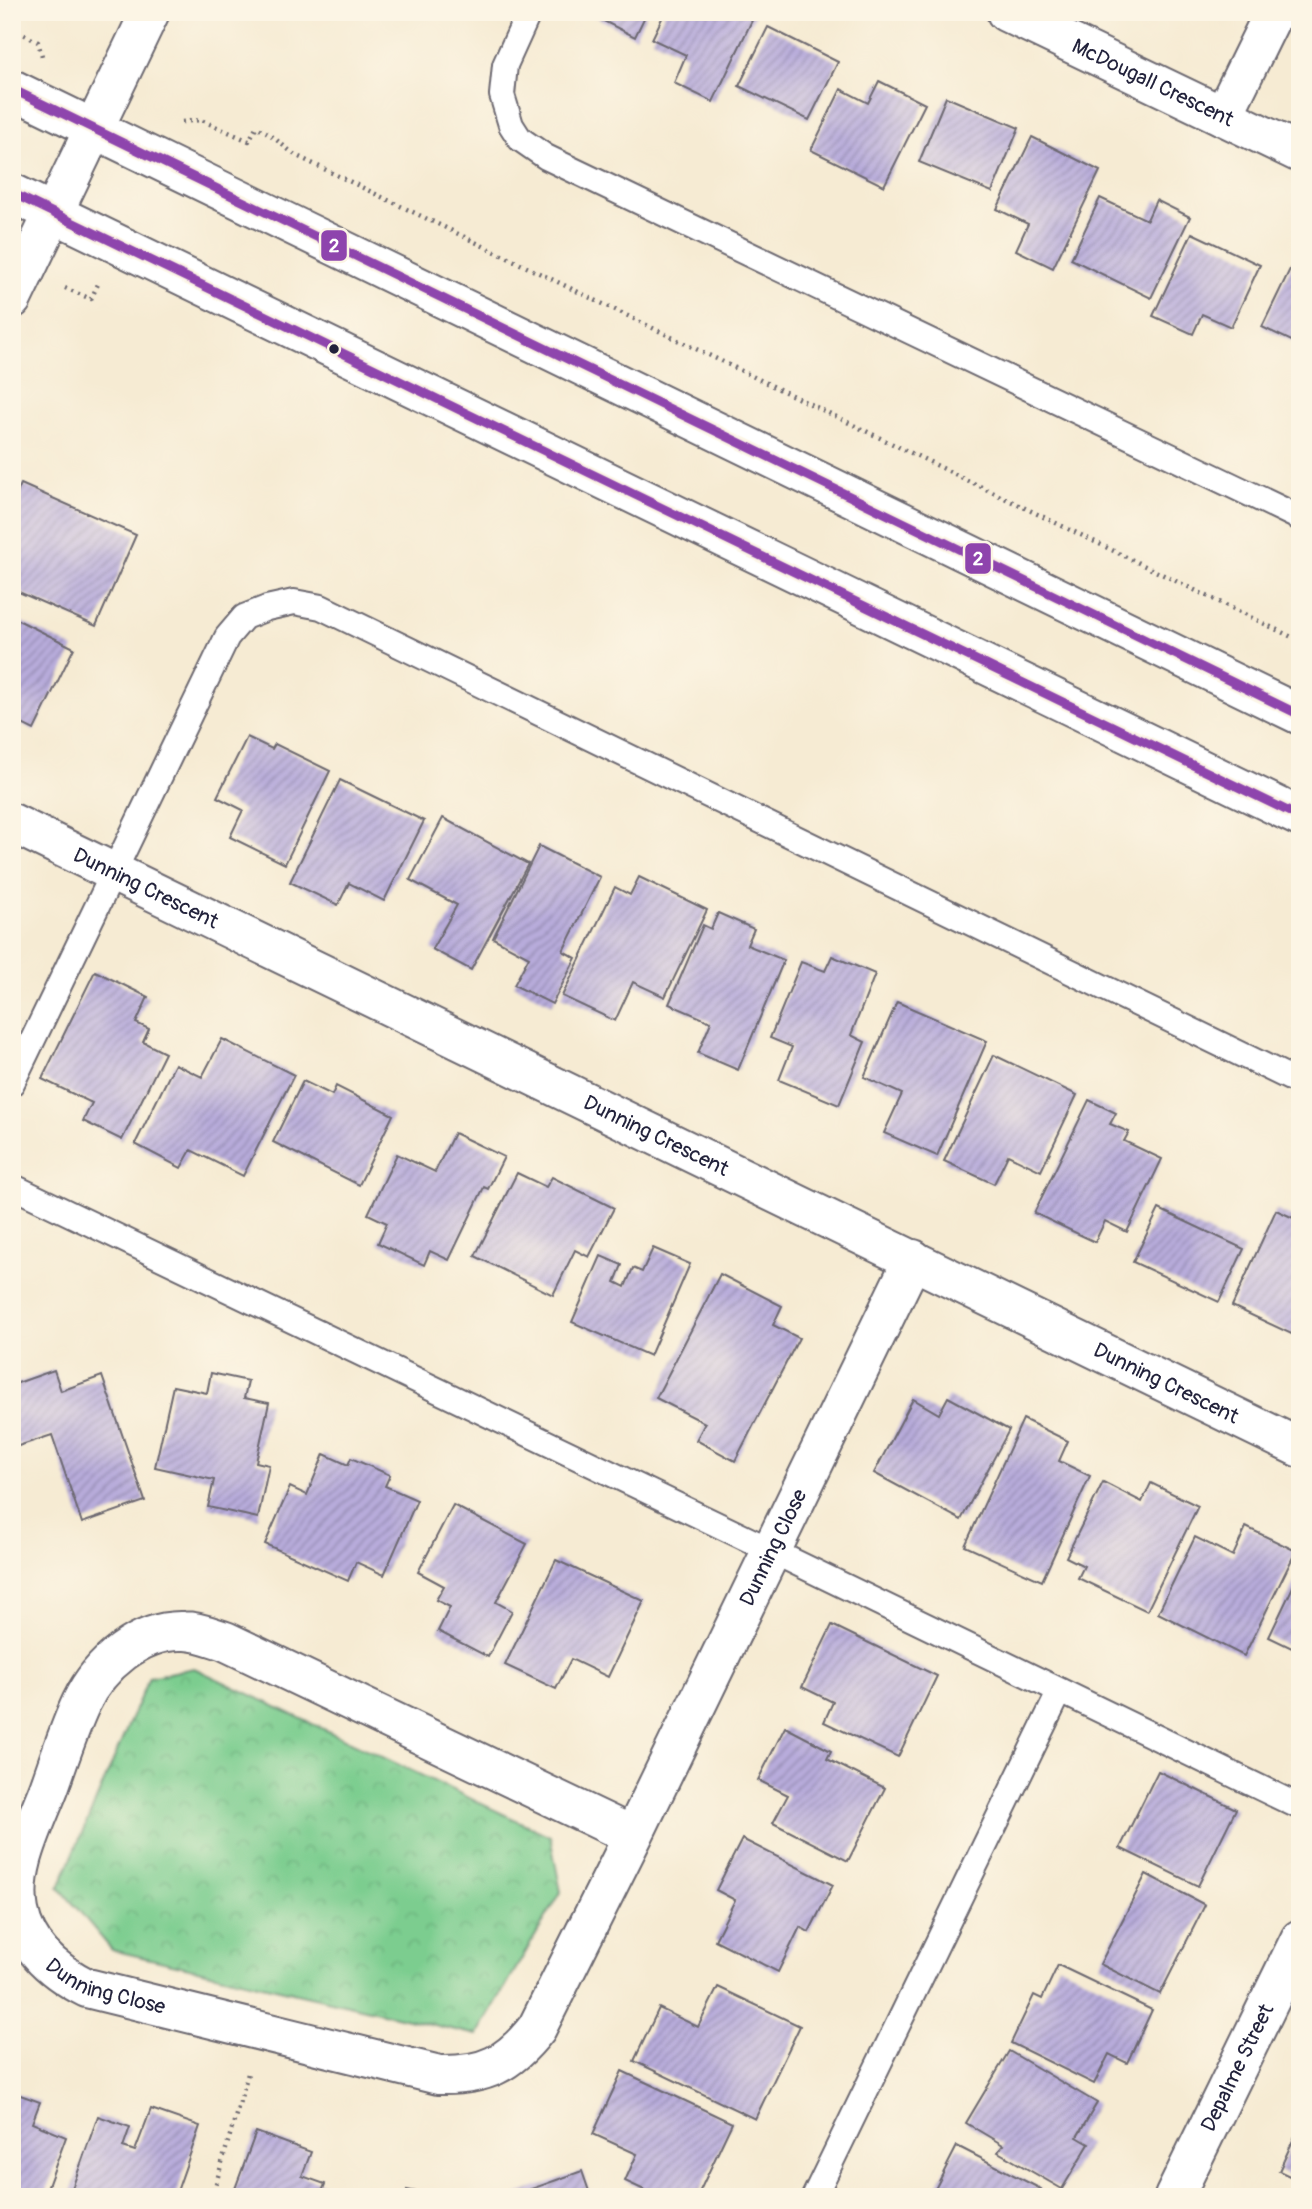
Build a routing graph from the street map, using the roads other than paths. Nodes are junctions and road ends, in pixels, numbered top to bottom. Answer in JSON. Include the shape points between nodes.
{"nodes":[{"id":1,"x":150,"y":12,"type":"edge"},
{"id":2,"x":530,"y":12,"type":"edge"},
{"id":3,"x":1006,"y":12,"type":"edge"},
{"id":4,"x":1274,"y":12,"type":"edge"},
{"id":5,"x":12,"y":89,"type":"edge"},
{"id":6,"x":1223,"y":116,"type":"junction"},
{"id":7,"x":93,"y":129,"type":"junction"},
{"id":8,"x":1300,"y":153,"type":"edge"},
{"id":9,"x":12,"y":193,"type":"edge"},
{"id":10,"x":54,"y":212,"type":"junction"},
{"id":11,"x":12,"y":299,"type":"edge"},
{"id":12,"x":1300,"y":518,"type":"edge"},
{"id":13,"x":1300,"y":715,"type":"edge"},
{"id":14,"x":1300,"y":817,"type":"edge"},
{"id":15,"x":12,"y":823,"type":"edge"},
{"id":16,"x":113,"y":872,"type":"junction"},
{"id":17,"x":12,"y":1083,"type":"edge"},
{"id":18,"x":1300,"y":1083,"type":"edge"},
{"id":19,"x":12,"y":1186,"type":"edge"},
{"id":20,"x":913,"y":1259,"type":"junction"},
{"id":21,"x":1300,"y":1448,"type":"edge"},
{"id":22,"x":772,"y":1550,"type":"junction"},
{"id":23,"x":1060,"y":1691,"type":"junction"},
{"id":24,"x":1300,"y":1807,"type":"edge"},
{"id":25,"x":633,"y":1836,"type":"junction"},
{"id":26,"x":1300,"y":1939,"type":"edge"},
{"id":27,"x":814,"y":2197,"type":"edge"},
{"id":28,"x":1174,"y":2197,"type":"edge"}],
"edges":[{"from":1,"to":7,"type":"street"},
{"from":2,"to":12,"type":"lane","via":[[505,65],[502,95],[520,139],[546,157]]},
{"from":3,"to":6,"type":"street","name":"McDougall Crescent"},
{"from":4,"to":6,"type":"street"},
{"from":5,"to":7,"type":"street"},
{"from":6,"to":8,"type":"street","name":"McDougall Crescent"},
{"from":7,"to":10,"type":"street"},
{"from":7,"to":13,"type":"street"},
{"from":9,"to":10,"type":"street"},
{"from":10,"to":11,"type":"street"},
{"from":10,"to":14,"type":"street"},
{"from":15,"to":16,"type":"street","name":"Dunning Crescent"},
{"from":16,"to":17,"type":"lane"},
{"from":16,"to":18,"type":"lane","via":[[227,637],[244,617],[294,602],[321,607]]},
{"from":16,"to":20,"type":"street","name":"Dunning Crescent"},
{"from":19,"to":22,"type":"lane"},
{"from":20,"to":21,"type":"street","name":"Dunning Crescent"},
{"from":20,"to":22,"type":"street","name":"Dunning Close"},
{"from":22,"to":23,"type":"lane"},
{"from":22,"to":25,"type":"street","name":"Dunning Close"},
{"from":23,"to":24,"type":"lane"},
{"from":23,"to":27,"type":"lane"},
{"from":25,"to":25,"type":"street","name":"Dunning Close","via":[[226,1641],[186,1631],[165,1632],[119,1654],[96,1677],[81,1702],[25,1851],[17,1887],[19,1913],[28,1939],[45,1961],[87,1988],[439,2075],[464,2076],[502,2063],[537,2028]]},
{"from":26,"to":28,"type":"street","name":"Depalme Street"}]}
